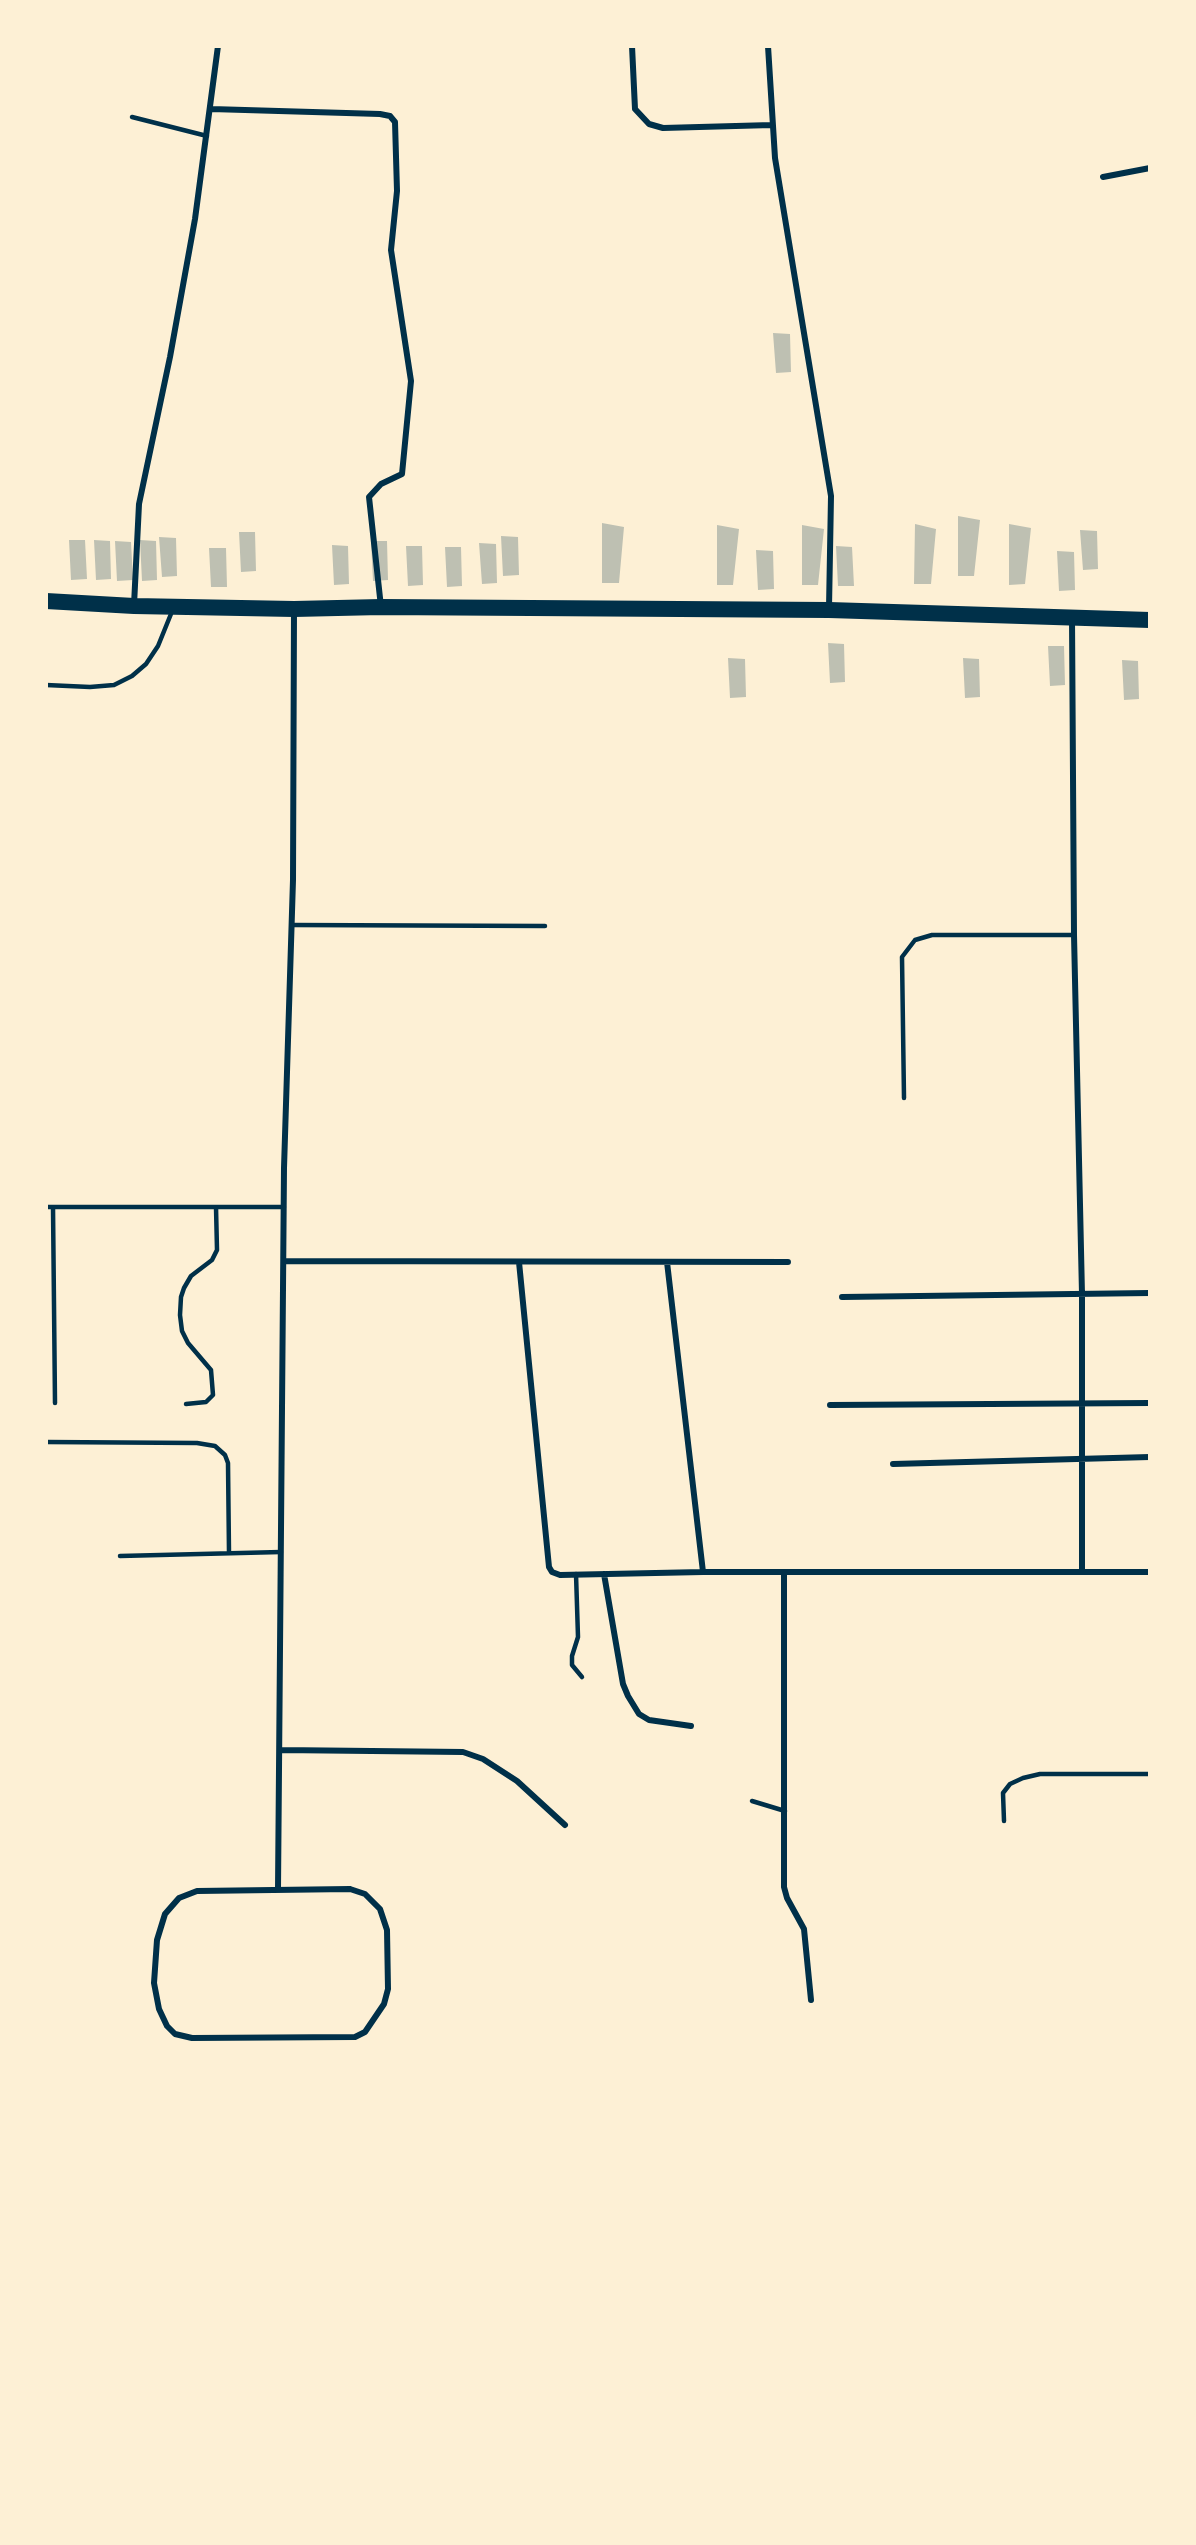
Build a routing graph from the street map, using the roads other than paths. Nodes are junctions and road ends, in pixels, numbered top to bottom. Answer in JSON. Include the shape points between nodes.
{"nodes":[{"id":1,"x":218,"y":46,"type":"edge"},
{"id":2,"x":632,"y":46,"type":"edge"},
{"id":3,"x":768,"y":46,"type":"edge"},
{"id":4,"x":211,"y":109,"type":"junction"},
{"id":5,"x":132,"y":117,"type":"dead end"},
{"id":6,"x":772,"y":125,"type":"junction"},
{"id":7,"x":207,"y":136,"type":"junction"},
{"id":8,"x":1149,"y":168,"type":"edge"},
{"id":9,"x":1103,"y":177,"type":"dead end"},
{"id":10,"x":46,"y":601,"type":"edge"},
{"id":11,"x":134,"y":606,"type":"junction"},
{"id":12,"x":174,"y":607,"type":"junction"},
{"id":13,"x":381,"y":607,"type":"junction"},
{"id":14,"x":294,"y":609,"type":"junction"},
{"id":15,"x":829,"y":610,"type":"junction"},
{"id":16,"x":1072,"y":618,"type":"junction"},
{"id":17,"x":1149,"y":620,"type":"edge"},
{"id":18,"x":46,"y":685,"type":"edge"},
{"id":19,"x":292,"y":925,"type":"junction"},
{"id":20,"x":545,"y":926,"type":"dead end"},
{"id":21,"x":1074,"y":935,"type":"junction"},
{"id":22,"x":904,"y":1098,"type":"dead end"},
{"id":23,"x":46,"y":1207,"type":"edge"},
{"id":24,"x":53,"y":1207,"type":"junction"},
{"id":25,"x":216,"y":1207,"type":"junction"},
{"id":26,"x":284,"y":1207,"type":"junction"},
{"id":27,"x":284,"y":1261,"type":"junction"},
{"id":28,"x":519,"y":1262,"type":"junction"},
{"id":29,"x":667,"y":1262,"type":"junction"},
{"id":30,"x":788,"y":1262,"type":"dead end"},
{"id":31,"x":46,"y":1272,"type":"edge"},
{"id":32,"x":54,"y":1272,"type":"junction"},
{"id":33,"x":1149,"y":1293,"type":"edge"},
{"id":34,"x":1082,"y":1294,"type":"junction"},
{"id":35,"x":842,"y":1298,"type":"dead end"},
{"id":36,"x":55,"y":1403,"type":"dead end"},
{"id":37,"x":1149,"y":1403,"type":"edge"},
{"id":38,"x":186,"y":1404,"type":"dead end"},
{"id":39,"x":1081,"y":1404,"type":"junction"},
{"id":40,"x":830,"y":1405,"type":"dead end"},
{"id":41,"x":46,"y":1442,"type":"edge"},
{"id":42,"x":1081,"y":1457,"type":"junction"},
{"id":43,"x":1149,"y":1457,"type":"edge"},
{"id":44,"x":893,"y":1464,"type":"dead end"},
{"id":45,"x":281,"y":1552,"type":"junction"},
{"id":46,"x":229,"y":1553,"type":"junction"},
{"id":47,"x":120,"y":1556,"type":"dead end"},
{"id":48,"x":1082,"y":1571,"type":"junction"},
{"id":49,"x":703,"y":1572,"type":"junction"},
{"id":50,"x":784,"y":1572,"type":"junction"},
{"id":51,"x":1149,"y":1572,"type":"edge"},
{"id":52,"x":576,"y":1574,"type":"junction"},
{"id":53,"x":604,"y":1574,"type":"junction"},
{"id":54,"x":582,"y":1677,"type":"dead end"},
{"id":55,"x":691,"y":1726,"type":"dead end"},
{"id":56,"x":280,"y":1749,"type":"junction"},
{"id":57,"x":1149,"y":1774,"type":"edge"},
{"id":58,"x":752,"y":1801,"type":"dead end"},
{"id":59,"x":785,"y":1811,"type":"junction"},
{"id":60,"x":1004,"y":1821,"type":"dead end"},
{"id":61,"x":565,"y":1825,"type":"dead end"},
{"id":62,"x":278,"y":1889,"type":"junction"},
{"id":63,"x":811,"y":2000,"type":"dead end"}],
"edges":[{"from":1,"to":4,"type":"street"},
{"from":2,"to":6,"type":"street","via":[[635,109],[649,124],[663,128]]},
{"from":3,"to":6,"type":"street"},
{"from":4,"to":7,"type":"street"},
{"from":4,"to":13,"type":"street","via":[[380,114],[395,122],[397,191],[391,250],[411,381],[402,474],[381,484],[369,497]]},
{"from":5,"to":7,"type":"lane"},
{"from":6,"to":15,"type":"street","via":[[831,496]]},
{"from":7,"to":11,"type":"street","via":[[170,357],[139,504]]},
{"from":8,"to":9,"type":"street"},
{"from":10,"to":11,"type":"highway"},
{"from":11,"to":12,"type":"highway"},
{"from":12,"to":14,"type":"highway"},
{"from":12,"to":18,"type":"lane","via":[[158,646],[132,676],[114,685]]},
{"from":13,"to":14,"type":"highway"},
{"from":13,"to":15,"type":"highway"},
{"from":14,"to":19,"type":"street"},
{"from":15,"to":16,"type":"highway"},
{"from":16,"to":17,"type":"highway"},
{"from":16,"to":21,"type":"street"},
{"from":19,"to":20,"type":"lane"},
{"from":19,"to":26,"type":"street"},
{"from":21,"to":22,"type":"lane","via":[[932,935],[915,940],[902,957]]},
{"from":21,"to":34,"type":"street"},
{"from":23,"to":24,"type":"lane"},
{"from":24,"to":25,"type":"lane"},
{"from":24,"to":32,"type":"lane"},
{"from":25,"to":26,"type":"lane"},
{"from":25,"to":38,"type":"lane","via":[[217,1250],[184,1288],[180,1315],[188,1343],[212,1370],[213,1395],[206,1402]]},
{"from":26,"to":27,"type":"street"},
{"from":27,"to":28,"type":"street"},
{"from":27,"to":45,"type":"street"},
{"from":28,"to":29,"type":"street"},
{"from":28,"to":52,"type":"street","via":[[549,1567],[560,1575]]},
{"from":29,"to":30,"type":"street"},
{"from":29,"to":49,"type":"street"},
{"from":31,"to":32,"type":"lane"},
{"from":32,"to":36,"type":"lane"},
{"from":33,"to":34,"type":"street"},
{"from":34,"to":35,"type":"street"},
{"from":34,"to":39,"type":"street"},
{"from":37,"to":39,"type":"street"},
{"from":39,"to":40,"type":"street"},
{"from":39,"to":42,"type":"street"},
{"from":41,"to":46,"type":"lane","via":[[215,1446],[228,1463]]},
{"from":42,"to":43,"type":"street"},
{"from":42,"to":44,"type":"street"},
{"from":42,"to":48,"type":"street"},
{"from":45,"to":46,"type":"lane"},
{"from":45,"to":56,"type":"street"},
{"from":46,"to":47,"type":"lane"},
{"from":48,"to":50,"type":"street"},
{"from":48,"to":51,"type":"street"},
{"from":49,"to":50,"type":"street"},
{"from":49,"to":53,"type":"street"},
{"from":50,"to":59,"type":"street"},
{"from":52,"to":53,"type":"street"},
{"from":52,"to":54,"type":"lane","via":[[578,1637],[572,1656]]},
{"from":53,"to":55,"type":"street","via":[[628,1696],[639,1714],[649,1720]]},
{"from":56,"to":61,"type":"street","via":[[463,1752],[483,1759],[517,1781]]},
{"from":56,"to":62,"type":"street"},
{"from":57,"to":60,"type":"lane","via":[[1040,1774],[1023,1778],[1003,1793]]},
{"from":58,"to":59,"type":"lane"},
{"from":59,"to":63,"type":"street","via":[[784,1887],[804,1929]]},
{"from":62,"to":62,"type":"street","via":[[350,1889],[365,1894],[380,1909],[387,1930],[388,1989],[371,2024],[355,2037],[192,2038],[175,2034],[159,2009],[154,1983],[157,1940],[165,1914],[179,1898],[197,1891]]}]}
